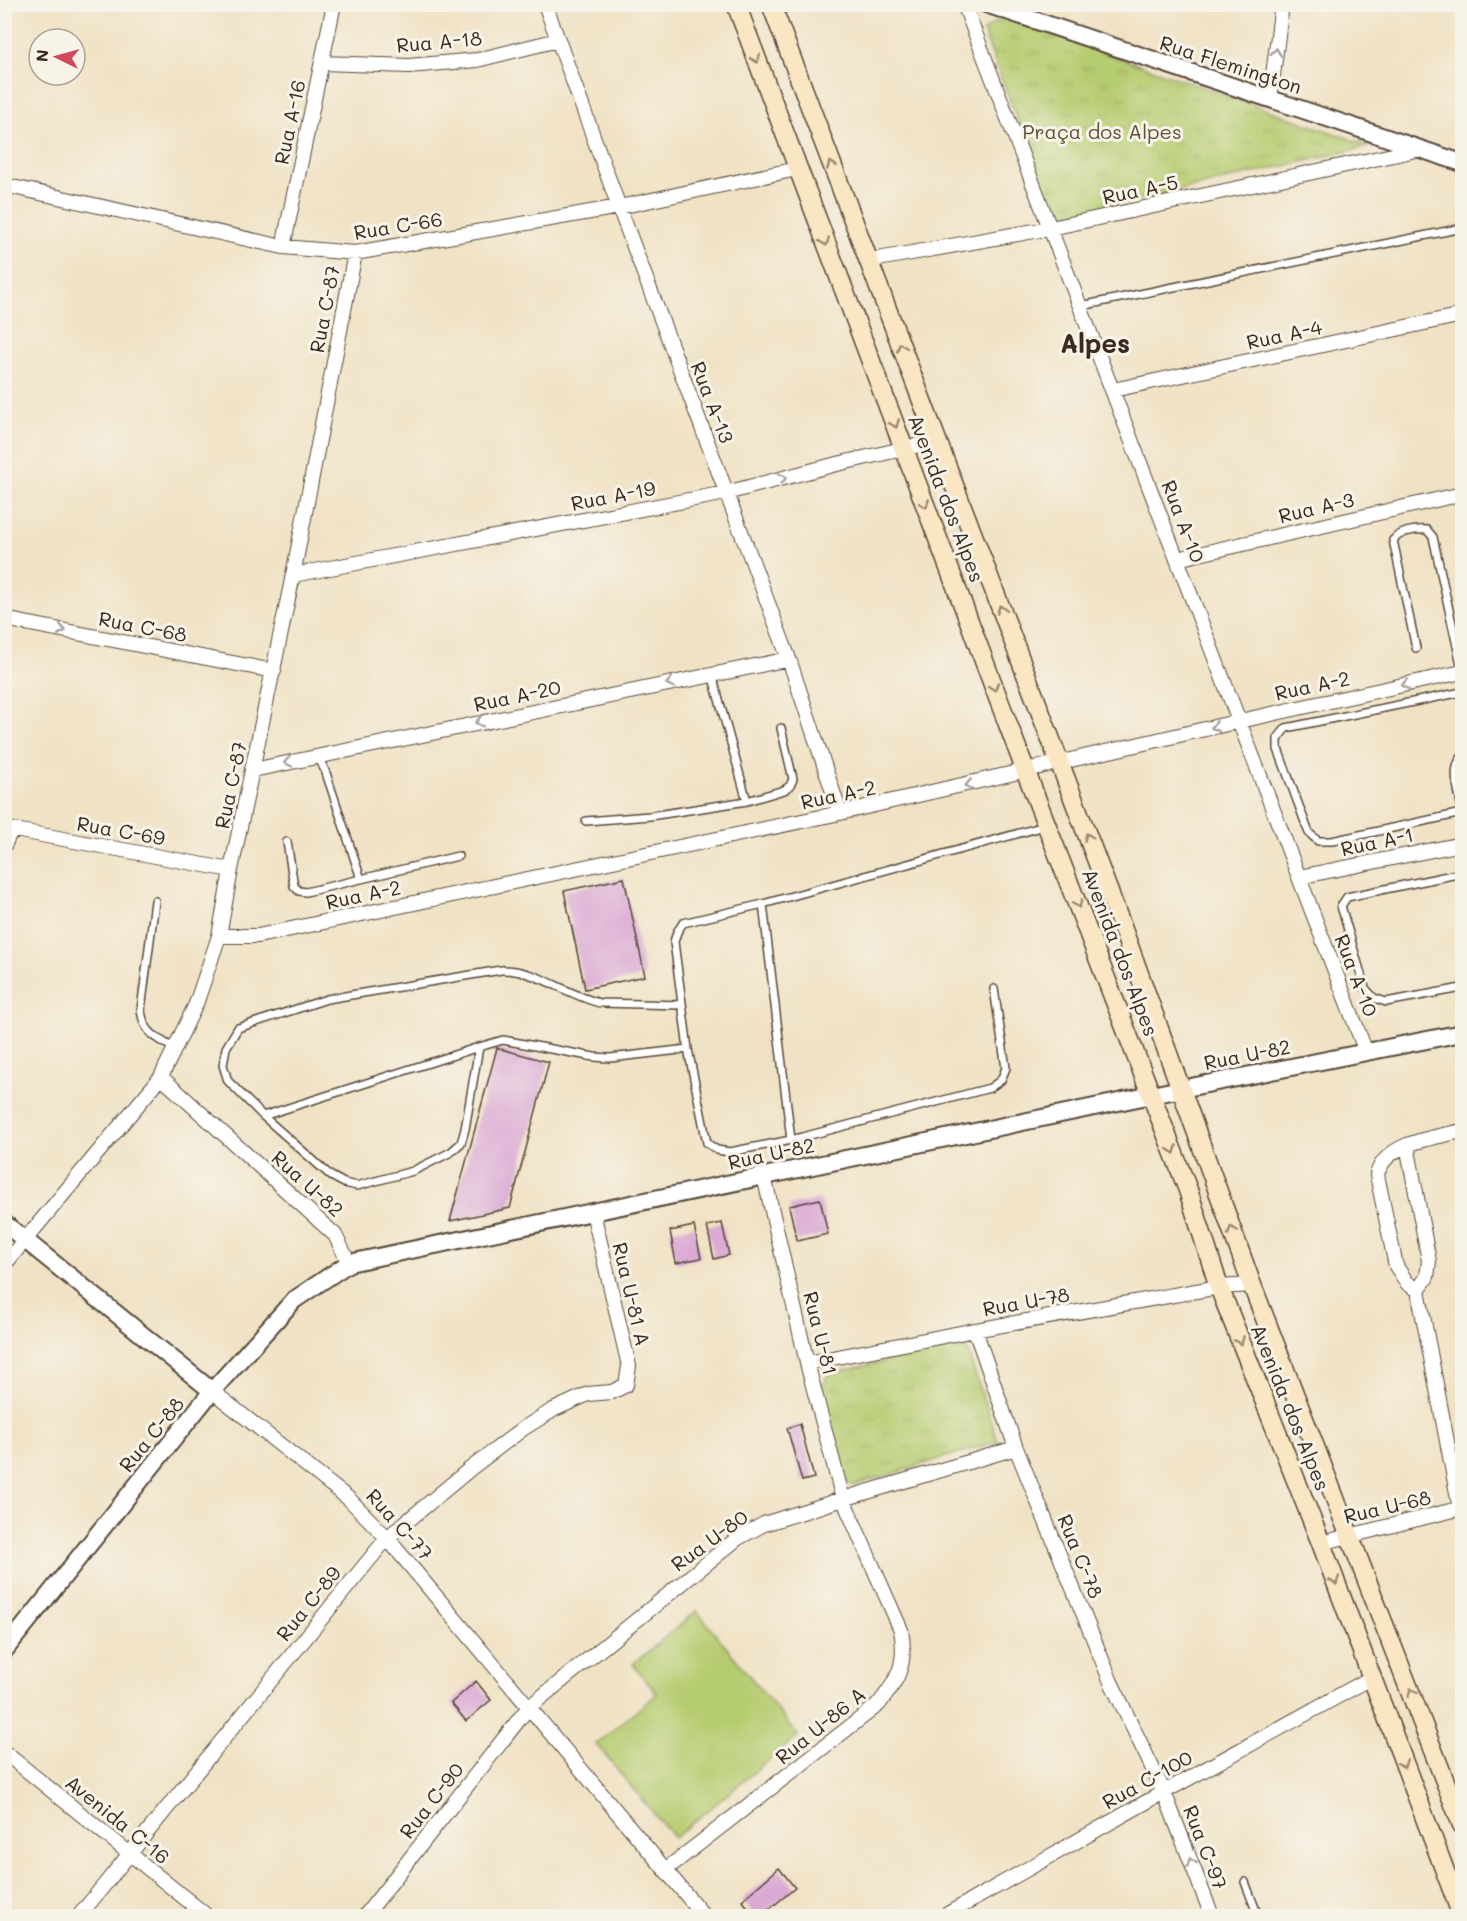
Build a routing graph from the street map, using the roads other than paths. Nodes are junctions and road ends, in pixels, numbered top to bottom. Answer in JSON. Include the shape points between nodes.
{"nodes":[{"id":1,"x":334,"y":4,"type":"edge"},
{"id":2,"x":545,"y":4,"type":"edge"},
{"id":3,"x":735,"y":4,"type":"edge"},
{"id":4,"x":771,"y":4,"type":"edge"},
{"id":5,"x":964,"y":4,"type":"edge"},
{"id":6,"x":986,"y":4,"type":"edge"},
{"id":7,"x":1282,"y":4,"type":"edge"},
{"id":8,"x":558,"y":40,"type":"junction"},
{"id":9,"x":322,"y":63,"type":"junction"},
{"id":10,"x":1270,"y":99,"type":"junction"},
{"id":11,"x":1421,"y":149,"type":"junction"},
{"id":12,"x":1462,"y":163,"type":"edge"},
{"id":13,"x":797,"y":169,"type":"junction"},
{"id":14,"x":4,"y":185,"type":"edge"},
{"id":15,"x":619,"y":207,"type":"junction"},
{"id":16,"x":1051,"y":228,"type":"junction"},
{"id":17,"x":1462,"y":228,"type":"edge"},
{"id":18,"x":283,"y":247,"type":"junction"},
{"id":19,"x":355,"y":253,"type":"junction"},
{"id":20,"x":867,"y":261,"type":"junction"},
{"id":21,"x":1081,"y":306,"type":"junction"},
{"id":22,"x":1462,"y":315,"type":"edge"},
{"id":23,"x":1113,"y":390,"type":"junction"},
{"id":24,"x":937,"y":441,"type":"junction"},
{"id":25,"x":904,"y":449,"type":"junction"},
{"id":26,"x":726,"y":493,"type":"junction"},
{"id":27,"x":1462,"y":494,"type":"edge"},
{"id":28,"x":1178,"y":559,"type":"junction"},
{"id":29,"x":293,"y":575,"type":"junction"},
{"id":30,"x":4,"y":619,"type":"edge"},
{"id":31,"x":1416,"y":648,"type":"dead end"},
{"id":32,"x":789,"y":659,"type":"junction"},
{"id":33,"x":274,"y":671,"type":"junction"},
{"id":34,"x":1462,"y":671,"type":"edge"},
{"id":35,"x":712,"y":674,"type":"junction"},
{"id":36,"x":1462,"y":692,"type":"edge"},
{"id":37,"x":1240,"y":721,"type":"junction"},
{"id":38,"x":781,"y":728,"type":"dead end"},
{"id":39,"x":318,"y":756,"type":"junction"},
{"id":40,"x":1462,"y":757,"type":"edge"},
{"id":41,"x":1058,"y":762,"type":"junction"},
{"id":42,"x":253,"y":770,"type":"junction"},
{"id":43,"x":1026,"y":772,"type":"junction"},
{"id":44,"x":747,"y":801,"type":"junction"},
{"id":45,"x":1462,"y":812,"type":"edge"},
{"id":46,"x":840,"y":813,"type":"junction"},
{"id":47,"x":586,"y":821,"type":"dead end"},
{"id":48,"x":1047,"y":826,"type":"junction"},
{"id":49,"x":8,"y":829,"type":"edge"},
{"id":50,"x":287,"y":842,"type":"dead end"},
{"id":51,"x":1462,"y":844,"type":"edge"},
{"id":52,"x":4,"y":846,"type":"edge"},
{"id":53,"x":458,"y":856,"type":"dead end"},
{"id":54,"x":231,"y":870,"type":"junction"},
{"id":55,"x":1462,"y":873,"type":"edge"},
{"id":56,"x":1299,"y":877,"type":"junction"},
{"id":57,"x":361,"y":879,"type":"junction"},
{"id":58,"x":156,"y":901,"type":"dead end"},
{"id":59,"x":763,"y":904,"type":"junction"},
{"id":60,"x":219,"y":936,"type":"junction"},
{"id":61,"x":1462,"y":988,"type":"edge"},
{"id":62,"x":994,"y":989,"type":"dead end"},
{"id":63,"x":682,"y":1005,"type":"junction"},
{"id":64,"x":1462,"y":1033,"type":"edge"},
{"id":65,"x":479,"y":1047,"type":"junction"},
{"id":66,"x":174,"y":1049,"type":"junction"},
{"id":67,"x":687,"y":1049,"type":"junction"},
{"id":68,"x":1366,"y":1052,"type":"junction"},
{"id":69,"x":161,"y":1077,"type":"junction"},
{"id":70,"x":1182,"y":1089,"type":"junction"},
{"id":71,"x":1152,"y":1096,"type":"junction"},
{"id":72,"x":263,"y":1116,"type":"junction"},
{"id":73,"x":1462,"y":1131,"type":"edge"},
{"id":74,"x":791,"y":1140,"type":"junction"},
{"id":75,"x":1407,"y":1145,"type":"junction"},
{"id":76,"x":764,"y":1176,"type":"junction"},
{"id":77,"x":593,"y":1212,"type":"junction"},
{"id":78,"x":4,"y":1223,"type":"edge"},
{"id":79,"x":25,"y":1239,"type":"junction"},
{"id":80,"x":349,"y":1263,"type":"junction"},
{"id":81,"x":4,"y":1265,"type":"edge"},
{"id":82,"x":1252,"y":1285,"type":"junction"},
{"id":83,"x":1219,"y":1287,"type":"junction"},
{"id":84,"x":1418,"y":1290,"type":"junction"},
{"id":85,"x":975,"y":1330,"type":"junction"},
{"id":86,"x":807,"y":1363,"type":"junction"},
{"id":87,"x":626,"y":1385,"type":"joint"},
{"id":88,"x":212,"y":1391,"type":"junction"},
{"id":89,"x":1016,"y":1448,"type":"junction"},
{"id":90,"x":843,"y":1499,"type":"junction"},
{"id":91,"x":1461,"y":1508,"type":"edge"},
{"id":92,"x":1350,"y":1535,"type":"junction"},
{"id":93,"x":387,"y":1538,"type":"junction"},
{"id":94,"x":1321,"y":1543,"type":"junction"},
{"id":95,"x":4,"y":1651,"type":"edge"},
{"id":96,"x":1371,"y":1678,"type":"junction"},
{"id":97,"x":528,"y":1708,"type":"junction"},
{"id":98,"x":4,"y":1752,"type":"edge"},
{"id":99,"x":1164,"y":1792,"type":"junction"},
{"id":100,"x":1462,"y":1825,"type":"edge"},
{"id":101,"x":129,"y":1853,"type":"junction"},
{"id":102,"x":665,"y":1870,"type":"junction"},
{"id":103,"x":1245,"y":1882,"type":"dead end"},
{"id":104,"x":965,"y":1911,"type":"edge"},
{"id":105,"x":370,"y":1915,"type":"edge"},
{"id":106,"x":79,"y":1917,"type":"edge"},
{"id":107,"x":207,"y":1917,"type":"edge"},
{"id":108,"x":704,"y":1917,"type":"edge"},
{"id":109,"x":944,"y":1917,"type":"edge"},
{"id":110,"x":1212,"y":1917,"type":"edge"},
{"id":111,"x":1258,"y":1917,"type":"edge"},
{"id":112,"x":1462,"y":1917,"type":"edge"}],
"edges":[{"from":1,"to":9,"type":"street","name":"Rua A-16"},
{"from":2,"to":8,"type":"street","name":"Rua A-13"},
{"from":3,"to":13,"type":"main road","name":"Avenida dos Alpes","one_way":true},
{"from":20,"to":4,"type":"main road","name":"Avenida dos Alpes","one_way":true},
{"from":5,"to":16,"type":"street","name":"Rua A-10"},
{"from":6,"to":10,"type":"street","name":"Rua Flemington"},
{"from":10,"to":7,"type":"street","one_way":true},
{"from":8,"to":9,"type":"street","name":"Rua A-18","via":[[477,60],[409,66]]},
{"from":8,"to":15,"type":"street","name":"Rua A-13"},
{"from":9,"to":18,"type":"street","name":"Rua A-16"},
{"from":10,"to":11,"type":"street","name":"Rua Flemington"},
{"from":11,"to":12,"type":"street","name":"Rua Flemington"},
{"from":11,"to":16,"type":"street","name":"Rua A-5"},
{"from":13,"to":15,"type":"street","name":"Rua C-66"},
{"from":13,"to":25,"type":"main road","name":"Avenida dos Alpes","one_way":true},
{"from":14,"to":18,"type":"street","name":"Rua C-66"},
{"from":15,"to":19,"type":"street","name":"Rua C-66"},
{"from":15,"to":26,"type":"street","name":"Rua A-13"},
{"from":16,"to":20,"type":"street","name":"Rua A-5"},
{"from":16,"to":21,"type":"street","name":"Rua A-10"},
{"from":17,"to":21,"type":"lane"},
{"from":18,"to":19,"type":"street","name":"Rua C-66"},
{"from":19,"to":29,"type":"street","name":"Rua C-87"},
{"from":24,"to":20,"type":"main road","name":"Avenida dos Alpes","one_way":true},
{"from":21,"to":23,"type":"street","name":"Rua A-10"},
{"from":22,"to":23,"type":"street","name":"Rua A-4"},
{"from":23,"to":28,"type":"street","name":"Rua A-10"},
{"from":24,"to":25,"type":"street","name":"Rua A-19"},
{"from":41,"to":24,"type":"main road","name":"Avenida dos Alpes","one_way":true},
{"from":26,"to":25,"type":"street","name":"Rua A-19","one_way":true},
{"from":25,"to":43,"type":"main road","name":"Avenida dos Alpes","one_way":true},
{"from":26,"to":29,"type":"street","name":"Rua A-19"},
{"from":26,"to":32,"type":"street","name":"Rua A-13"},
{"from":27,"to":28,"type":"street","name":"Rua A-3"},
{"from":28,"to":37,"type":"street","name":"Rua A-10"},
{"from":29,"to":33,"type":"street","name":"Rua C-87"},
{"from":30,"to":33,"type":"street","name":"Rua C-68","one_way":true},
{"from":31,"to":34,"type":"lane","via":[[1393,540],[1398,534],[1419,529],[1427,530],[1433,537]]},
{"from":32,"to":35,"type":"street","name":"Rua A-20"},
{"from":32,"to":46,"type":"street","name":"Rua A-13"},
{"from":33,"to":42,"type":"street","name":"Rua C-87"},
{"from":34,"to":37,"type":"street","name":"Rua A-2","one_way":true},
{"from":35,"to":39,"type":"street","name":"Rua A-20","one_way":true},
{"from":35,"to":44,"type":"lane"},
{"from":36,"to":45,"type":"lane","via":[[1286,728],[1278,738],[1278,749],[1309,833],[1318,841]]},
{"from":37,"to":41,"type":"street","name":"Rua A-2","one_way":true},
{"from":37,"to":56,"type":"street","name":"Rua A-10"},
{"from":38,"to":44,"type":"lane","via":[[793,779],[790,786]]},
{"from":39,"to":42,"type":"street","name":"Rua A-20","one_way":true},
{"from":39,"to":57,"type":"lane"},
{"from":40,"to":45,"type":"lane","via":[[1456,773]]},
{"from":41,"to":43,"type":"street","name":"Rua A-2"},
{"from":70,"to":41,"type":"main road","name":"Avenida dos Alpes","one_way":true},
{"from":42,"to":54,"type":"street","name":"Rua C-87"},
{"from":43,"to":46,"type":"street","name":"Rua A-2","one_way":true},
{"from":43,"to":48,"type":"main road","name":"Avenida dos Alpes"},
{"from":44,"to":47,"type":"lane"},
{"from":46,"to":60,"type":"street","name":"Rua A-2","via":[[258,936]]},
{"from":48,"to":59,"type":"lane"},
{"from":48,"to":71,"type":"main road","name":"Avenida dos Alpes","one_way":true},
{"from":49,"to":52,"type":"street"},
{"from":49,"to":54,"type":"street","name":"Rua C-69"},
{"from":50,"to":57,"type":"lane","via":[[294,886],[299,891]]},
{"from":51,"to":56,"type":"street","name":"Rua A-1"},
{"from":53,"to":57,"type":"lane"},
{"from":54,"to":60,"type":"street","name":"Rua C-87"},
{"from":55,"to":61,"type":"lane","via":[[1347,897],[1341,906],[1365,988],[1374,998],[1386,1002]]},
{"from":56,"to":68,"type":"street","name":"Rua A-10"},
{"from":58,"to":66,"type":"lane","via":[[142,1022],[149,1033]]},
{"from":59,"to":63,"type":"lane","via":[[683,923],[674,942]]},
{"from":59,"to":74,"type":"lane"},
{"from":60,"to":66,"type":"street","name":"Rua C-87","via":[[196,1004]]},
{"from":62,"to":74,"type":"lane","via":[[1006,1068],[1001,1080],[990,1088]]},
{"from":63,"to":67,"type":"lane"},
{"from":63,"to":72,"type":"lane","via":[[600,1003],[516,970],[327,999],[238,1028],[226,1048],[223,1065],[228,1081]]},
{"from":64,"to":68,"type":"street","name":"Rua U-82"},
{"from":65,"to":67,"type":"lane","via":[[503,1040],[610,1058]]},
{"from":65,"to":72,"type":"lane"},
{"from":65,"to":72,"type":"lane","via":[[461,1143],[413,1171],[357,1186],[344,1183]]},
{"from":66,"to":69,"type":"street","name":"Rua C-87"},
{"from":67,"to":74,"type":"lane","via":[[707,1143],[730,1152]]},
{"from":68,"to":70,"type":"street","name":"Rua U-82"},
{"from":69,"to":79,"type":"street","name":"Rua C-87"},
{"from":69,"to":80,"type":"street","name":"Rua U-82","via":[[335,1235]]},
{"from":70,"to":71,"type":"street","name":"Rua U-82"},
{"from":82,"to":70,"type":"main road","name":"Avenida dos Alpes","one_way":true},
{"from":71,"to":76,"type":"street","name":"Rua U-82"},
{"from":71,"to":83,"type":"main road","name":"Avenida dos Alpes","one_way":true},
{"from":73,"to":75,"type":"street"},
{"from":75,"to":84,"type":"street","via":[[1429,1261],[1427,1277]]},
{"from":75,"to":84,"type":"street","via":[[1387,1156],[1377,1175],[1396,1266],[1407,1283]]},
{"from":76,"to":77,"type":"street","name":"Rua U-82"},
{"from":76,"to":86,"type":"street","name":"Rua U-81"},
{"from":77,"to":80,"type":"street","name":"Rua U-82"},
{"from":77,"to":87,"type":"street","name":"Rua U-81 A","via":[[629,1366]]},
{"from":78,"to":79,"type":"street","name":"Rua C-77"},
{"from":79,"to":81,"type":"street","name":"Rua C-87"},
{"from":79,"to":88,"type":"street","name":"Rua C-77"},
{"from":80,"to":88,"type":"street","name":"Rua C-88","via":[[294,1300]]},
{"from":82,"to":83,"type":"street","name":"Rua U-78"},
{"from":82,"to":92,"type":"main road","name":"Avenida dos Alpes"},
{"from":83,"to":85,"type":"street","name":"Rua U-78"},
{"from":83,"to":94,"type":"main road","name":"Avenida dos Alpes","one_way":true},
{"from":84,"to":91,"type":"street"},
{"from":85,"to":86,"type":"street","name":"Rua U-78"},
{"from":85,"to":89,"type":"street","name":"Rua C-78"},
{"from":86,"to":90,"type":"street","name":"Rua U-81"},
{"from":87,"to":93,"type":"street","name":"Rua C-89","via":[[612,1392],[588,1394],[524,1428]]},
{"from":88,"to":93,"type":"street","name":"Rua C-77","via":[[349,1499]]},
{"from":88,"to":95,"type":"street","name":"Rua C-88"},
{"from":89,"to":90,"type":"street","name":"Rua U-80"},
{"from":89,"to":99,"type":"street","name":"Rua C-78","via":[[1111,1682]]},
{"from":90,"to":97,"type":"street","name":"Rua U-80","via":[[764,1524],[738,1538]]},
{"from":90,"to":102,"type":"street","name":"Rua U-86 A","via":[[901,1630],[902,1664],[893,1687],[878,1705]]},
{"from":91,"to":92,"type":"street","name":"Rua U-68"},
{"from":92,"to":94,"type":"street","name":"Rua U-68"},
{"from":100,"to":92,"type":"main road","name":"Avenida dos Alpes","one_way":true},
{"from":93,"to":97,"type":"street","name":"Rua C-77"},
{"from":93,"to":101,"type":"street","name":"Rua C-89"},
{"from":94,"to":96,"type":"main road","name":"Avenida dos Alpes","one_way":true},
{"from":96,"to":99,"type":"street","name":"Rua C-100"},
{"from":96,"to":112,"type":"main road","name":"Avenida dos Alpes","one_way":true},
{"from":97,"to":102,"type":"street","name":"Rua C-77"},
{"from":97,"to":105,"type":"street","name":"Rua C-90"},
{"from":98,"to":101,"type":"street","name":"Avenida C-16"},
{"from":99,"to":104,"type":"street","name":"Rua C-100"},
{"from":110,"to":99,"type":"street","name":"Rua C-97","one_way":true},
{"from":101,"to":106,"type":"street","name":"Rua C-89"},
{"from":101,"to":107,"type":"street","name":"Avenida C-16"},
{"from":102,"to":108,"type":"street","name":"Rua C-77"},
{"from":103,"to":111,"type":"lane"},
{"from":104,"to":109,"type":"street","name":"Rua C-100"}]}
